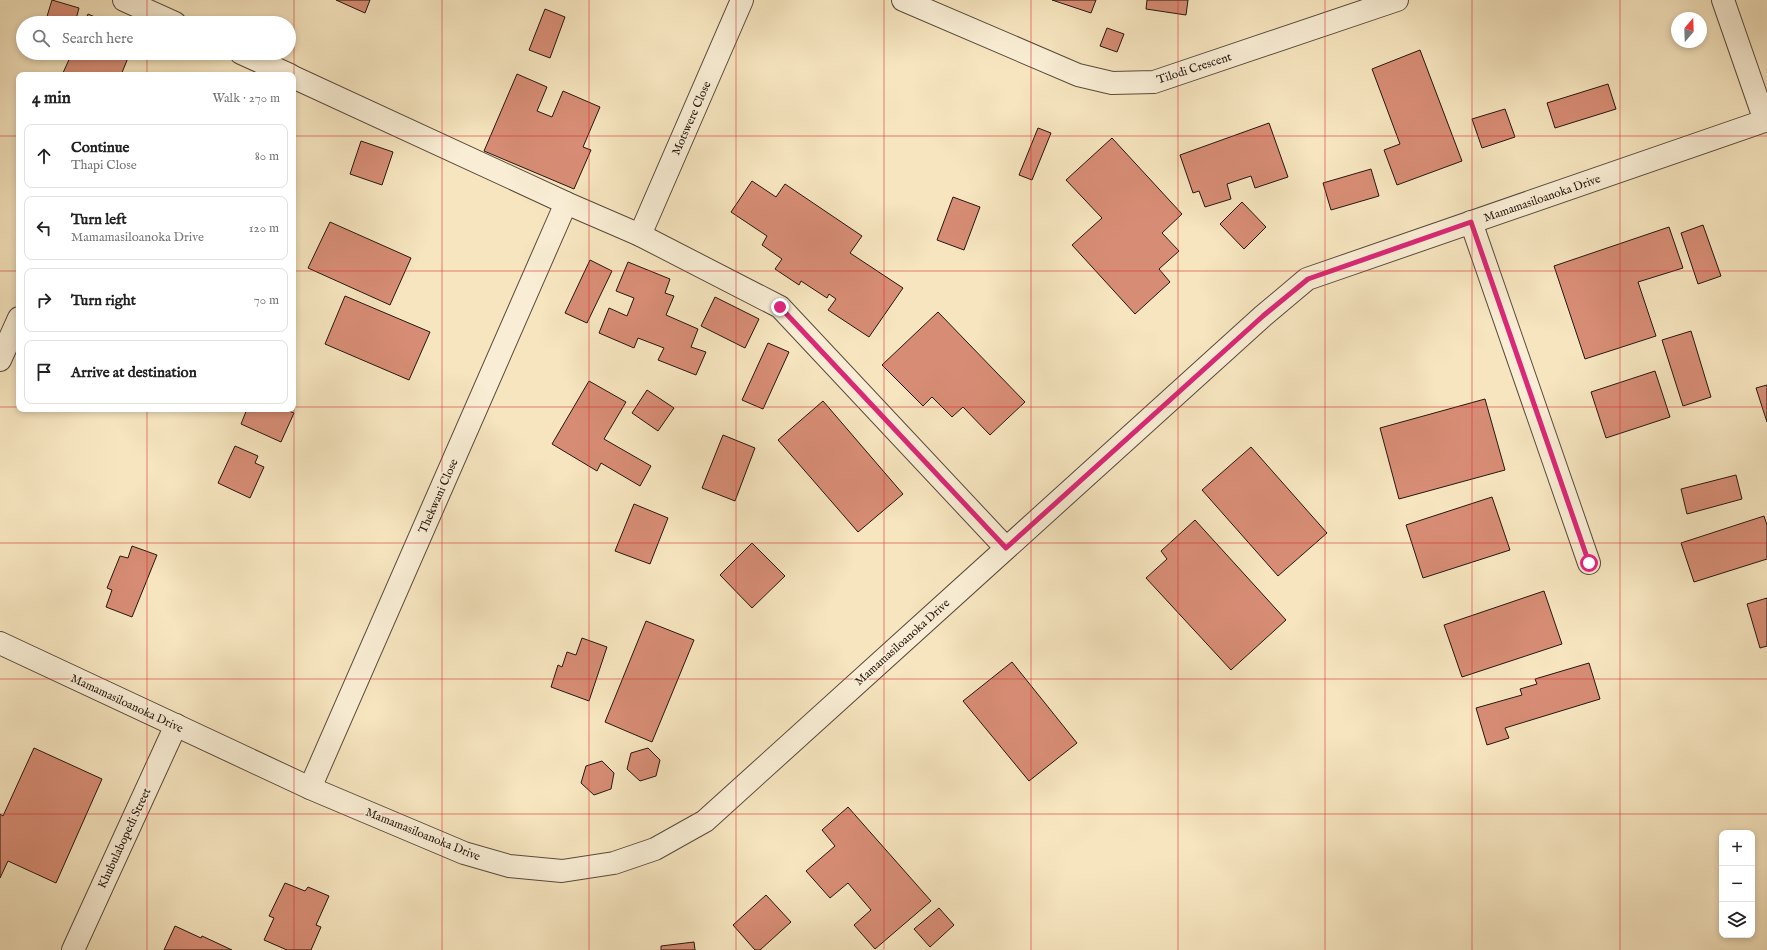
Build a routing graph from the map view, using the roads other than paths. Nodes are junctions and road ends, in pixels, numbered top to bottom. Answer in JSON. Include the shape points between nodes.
{"nodes":[{"id":1,"x":124,"y":0,"type":"edge"},
{"id":2,"x":742,"y":0,"type":"edge"},
{"id":3,"x":903,"y":0,"type":"edge"},
{"id":4,"x":1397,"y":0,"type":"edge"},
{"id":5,"x":1723,"y":0,"type":"edge"},
{"id":6,"x":159,"y":16,"type":"edge"},
{"id":7,"x":257,"y":60,"type":"edge"},
{"id":8,"x":283,"y":72,"type":"edge"},
{"id":9,"x":296,"y":78,"type":"edge"},
{"id":10,"x":1766,"y":120,"type":"edge"},
{"id":11,"x":566,"y":204,"type":"junction"},
{"id":12,"x":1471,"y":222,"type":"junction"},
{"id":13,"x":640,"y":236,"type":"junction"},
{"id":14,"x":16,"y":325,"type":"edge"},
{"id":15,"x":0,"y":360,"type":"edge"},
{"id":16,"x":1006,"y":548,"type":"junction"},
{"id":17,"x":1589,"y":563,"type":"dead end"},
{"id":18,"x":0,"y":643,"type":"edge"},
{"id":19,"x":176,"y":725,"type":"junction"},
{"id":20,"x":310,"y":788,"type":"junction"},
{"id":21,"x":73,"y":950,"type":"edge"}],
"edges":[{"from":1,"to":6,"type":"street"},
{"from":2,"to":13,"type":"street","name":"Motswere Close"},
{"from":3,"to":4,"type":"street","name":"Tilodi Crescent","via":[[1078,75],[1112,83],[1154,82]]},
{"from":5,"to":10,"type":"street"},
{"from":7,"to":8,"type":"street"},
{"from":9,"to":11,"type":"street"},
{"from":10,"to":12,"type":"street","name":"Mamamasiloanoka Drive"},
{"from":11,"to":13,"type":"street"},
{"from":11,"to":20,"type":"street","name":"Thekwani Close"},
{"from":12,"to":16,"type":"street","name":"Mamamasiloanoka Drive","via":[[1308,279],[1263,316]]},
{"from":12,"to":17,"type":"street"},
{"from":13,"to":16,"type":"street","via":[[780,307]]},
{"from":14,"to":15,"type":"street"},
{"from":16,"to":20,"type":"street","name":"Mamamasiloanoka Drive","via":[[705,821],[655,849],[614,863],[562,871],[509,866],[464,853]]},
{"from":18,"to":19,"type":"street","name":"Mamamasiloanoka Drive"},
{"from":19,"to":20,"type":"street","name":"Mamamasiloanoka Drive"},
{"from":19,"to":21,"type":"street","name":"Khubulabopedi Street"}]}
